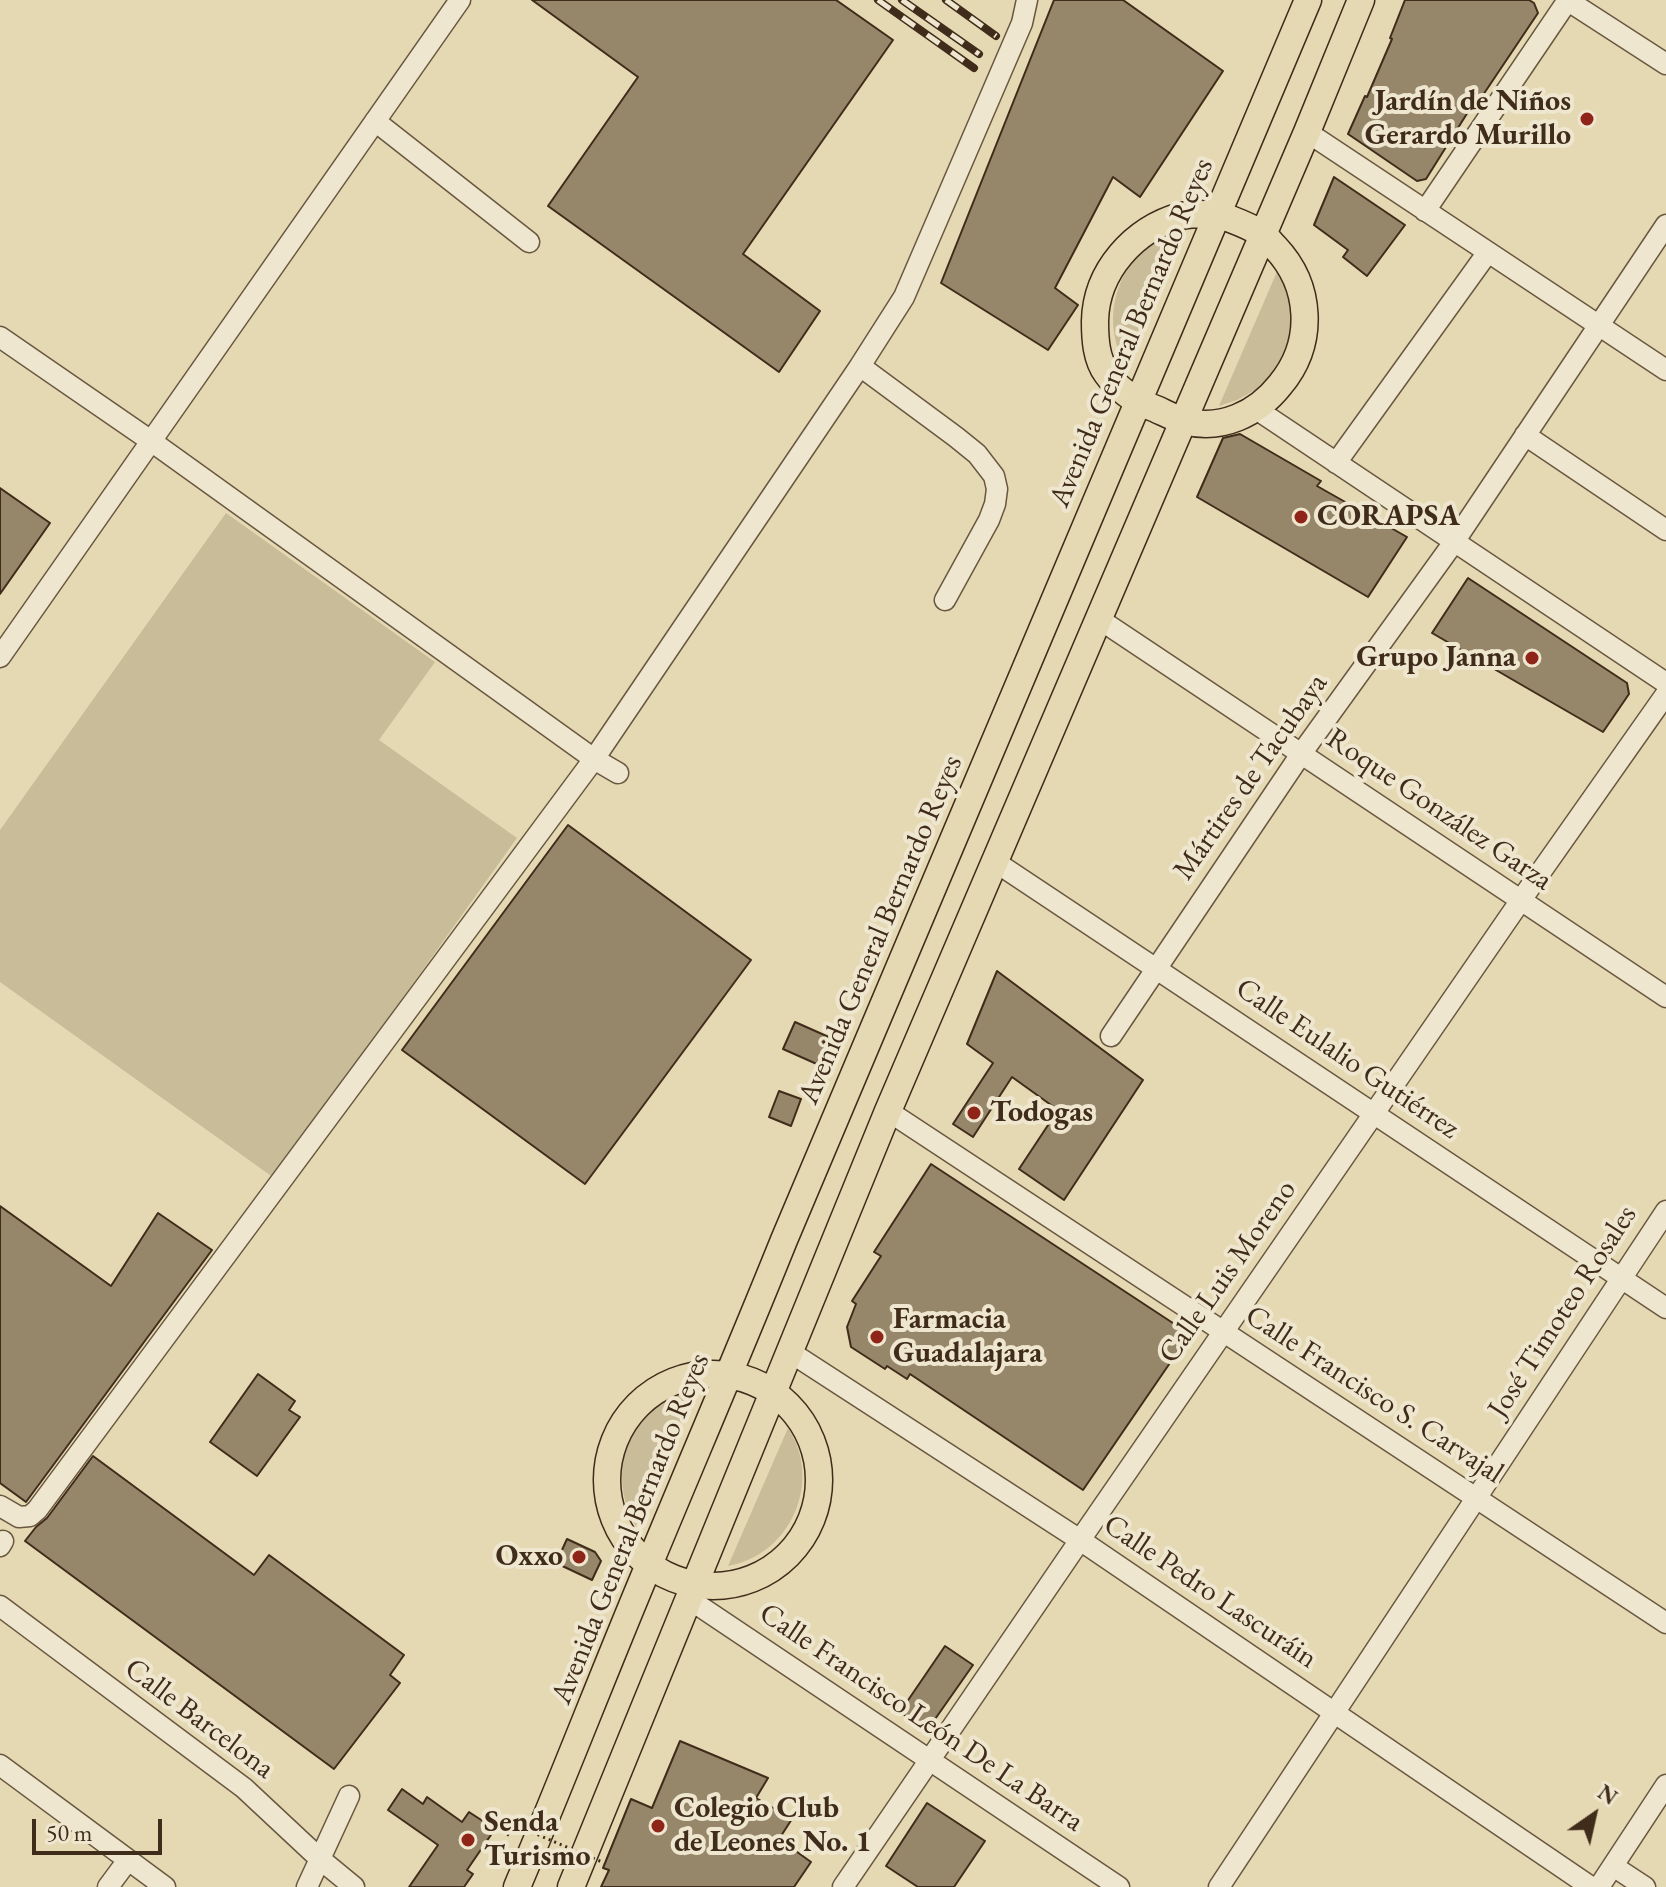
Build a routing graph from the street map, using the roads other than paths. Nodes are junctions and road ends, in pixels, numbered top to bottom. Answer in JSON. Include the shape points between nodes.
{"nodes":[{"id":1,"x":460,"y":0,"type":"edge"},
{"id":2,"x":1027,"y":0,"type":"edge"},
{"id":3,"x":1308,"y":0,"type":"edge"},
{"id":4,"x":1361,"y":0,"type":"edge"},
{"id":5,"x":1568,"y":0,"type":"edge"},
{"id":6,"x":1666,"y":64,"type":"edge"},
{"id":7,"x":375,"y":121,"type":"junction"},
{"id":8,"x":1307,"y":132,"type":"junction"},
{"id":9,"x":1425,"y":211,"type":"junction"},
{"id":10,"x":1218,"y":214,"type":"junction"},
{"id":11,"x":1666,"y":225,"type":"edge"},
{"id":12,"x":1263,"y":234,"type":"junction"},
{"id":13,"x":529,"y":242,"type":"dead end"},
{"id":14,"x":1488,"y":252,"type":"junction"},
{"id":15,"x":1600,"y":326,"type":"junction"},
{"id":16,"x":0,"y":337,"type":"edge"},
{"id":17,"x":860,"y":366,"type":"junction"},
{"id":18,"x":1666,"y":370,"type":"edge"},
{"id":19,"x":1139,"y":402,"type":"junction"},
{"id":20,"x":1256,"y":409,"type":"junction"},
{"id":21,"x":1183,"y":421,"type":"junction"},
{"id":22,"x":1525,"y":435,"type":"junction"},
{"id":23,"x":151,"y":441,"type":"junction"},
{"id":24,"x":1336,"y":463,"type":"junction"},
{"id":25,"x":1666,"y":530,"type":"edge"},
{"id":26,"x":1454,"y":542,"type":"junction"},
{"id":27,"x":945,"y":600,"type":"dead end"},
{"id":28,"x":1099,"y":619,"type":"junction"},
{"id":29,"x":0,"y":657,"type":"edge"},
{"id":30,"x":1666,"y":683,"type":"edge"},
{"id":31,"x":1666,"y":694,"type":"edge"},
{"id":32,"x":1301,"y":754,"type":"junction"},
{"id":33,"x":594,"y":759,"type":"junction"},
{"id":34,"x":618,"y":773,"type":"dead end"},
{"id":35,"x":994,"y":861,"type":"junction"},
{"id":36,"x":1521,"y":900,"type":"junction"},
{"id":37,"x":1156,"y":969,"type":"junction"},
{"id":38,"x":1666,"y":997,"type":"edge"},
{"id":39,"x":1111,"y":1036,"type":"dead end"},
{"id":40,"x":888,"y":1111,"type":"junction"},
{"id":41,"x":1375,"y":1114,"type":"junction"},
{"id":42,"x":1666,"y":1211,"type":"edge"},
{"id":43,"x":1622,"y":1278,"type":"junction"},
{"id":44,"x":1666,"y":1308,"type":"edge"},
{"id":45,"x":1224,"y":1332,"type":"junction"},
{"id":46,"x":790,"y":1352,"type":"junction"},
{"id":47,"x":729,"y":1375,"type":"junction"},
{"id":48,"x":773,"y":1393,"type":"junction"},
{"id":49,"x":1476,"y":1498,"type":"junction"},
{"id":50,"x":0,"y":1506,"type":"edge"},
{"id":51,"x":1080,"y":1540,"type":"junction"},
{"id":52,"x":649,"y":1565,"type":"junction"},
{"id":53,"x":692,"y":1593,"type":"junction"},
{"id":54,"x":0,"y":1606,"type":"edge"},
{"id":55,"x":1666,"y":1623,"type":"edge"},
{"id":56,"x":1334,"y":1712,"type":"junction"},
{"id":57,"x":929,"y":1760,"type":"junction"},
{"id":58,"x":0,"y":1765,"type":"edge"},
{"id":59,"x":1666,"y":1785,"type":"edge"},
{"id":60,"x":349,"y":1796,"type":"dead end"},
{"id":61,"x":320,"y":1859,"type":"junction"},
{"id":62,"x":128,"y":1860,"type":"junction"},
{"id":63,"x":1613,"y":1866,"type":"junction"},
{"id":64,"x":108,"y":1887,"type":"edge"},
{"id":65,"x":165,"y":1887,"type":"edge"},
{"id":66,"x":307,"y":1887,"type":"edge"},
{"id":67,"x":354,"y":1887,"type":"edge"},
{"id":68,"x":517,"y":1887,"type":"edge"},
{"id":69,"x":571,"y":1887,"type":"edge"},
{"id":70,"x":843,"y":1887,"type":"edge"},
{"id":71,"x":1119,"y":1887,"type":"edge"},
{"id":72,"x":1219,"y":1887,"type":"edge"},
{"id":73,"x":1591,"y":1887,"type":"edge"},
{"id":74,"x":1599,"y":1887,"type":"edge"},
{"id":75,"x":1645,"y":1887,"type":"edge"}],
"edges":[{"from":1,"to":7,"type":"street"},
{"from":2,"to":17,"type":"street","via":[[1022,23],[904,297]]},
{"from":3,"to":10,"type":"main road","name":"Avenida General Bernardo Reyes"},
{"from":4,"to":8,"type":"main road"},
{"from":5,"to":6,"type":"street"},
{"from":5,"to":9,"type":"street"},
{"from":7,"to":13,"type":"street"},
{"from":7,"to":23,"type":"street"},
{"from":8,"to":9,"type":"street"},
{"from":8,"to":12,"type":"main road"},
{"from":9,"to":14,"type":"street"},
{"from":10,"to":12,"type":"main road"},
{"from":10,"to":19,"type":"main road","name":"Avenida General Bernardo Reyes"},
{"from":10,"to":19,"type":"main road","via":[[1184,215],[1154,227],[1126,246],[1106,275],[1095,309],[1095,343],[1106,373]]},
{"from":11,"to":15,"type":"street","name":"Mártires de Tacubaya"},
{"from":12,"to":20,"type":"main road","via":[[1287,259],[1302,291],[1305,324],[1290,373]]},
{"from":12,"to":21,"type":"main road"},
{"from":14,"to":15,"type":"street"},
{"from":14,"to":24,"type":"street"},
{"from":15,"to":18,"type":"street"},
{"from":15,"to":22,"type":"street","name":"Mártires de Tacubaya"},
{"from":16,"to":23,"type":"street"},
{"from":17,"to":27,"type":"street","via":[[977,454],[994,476],[997,489],[989,520]]},
{"from":17,"to":33,"type":"street"},
{"from":19,"to":21,"type":"main road"},
{"from":19,"to":47,"type":"main road","name":"Avenida General Bernardo Reyes"},
{"from":20,"to":21,"type":"main road","via":[[1210,425]]},
{"from":20,"to":24,"type":"street"},
{"from":21,"to":28,"type":"main road"},
{"from":22,"to":25,"type":"street"},
{"from":22,"to":26,"type":"street","name":"Mártires de Tacubaya"},
{"from":23,"to":29,"type":"street"},
{"from":23,"to":33,"type":"street"},
{"from":24,"to":26,"type":"street"},
{"from":26,"to":30,"type":"street"},
{"from":26,"to":32,"type":"street","name":"Mártires de Tacubaya"},
{"from":28,"to":32,"type":"street","name":"Roque González Garza"},
{"from":28,"to":35,"type":"main road"},
{"from":31,"to":36,"type":"street","name":"Calle Luis Moreno"},
{"from":32,"to":36,"type":"street","name":"Roque González Garza"},
{"from":32,"to":37,"type":"street","name":"Mártires de Tacubaya"},
{"from":33,"to":34,"type":"street"},
{"from":33,"to":50,"type":"street","via":[[37,1510],[19,1517]]},
{"from":35,"to":37,"type":"street","name":"Calle Eulalio Gutiérrez"},
{"from":35,"to":40,"type":"main road"},
{"from":36,"to":38,"type":"street","name":"Roque González Garza"},
{"from":36,"to":41,"type":"street","name":"Calle Luis Moreno"},
{"from":37,"to":39,"type":"street","name":"Mártires de Tacubaya"},
{"from":37,"to":41,"type":"street","name":"Calle Eulalio Gutiérrez"},
{"from":40,"to":45,"type":"street","name":"Calle Francisco S. Carvajal"},
{"from":40,"to":46,"type":"main road"},
{"from":41,"to":43,"type":"street","name":"Calle Eulalio Gutiérrez"},
{"from":41,"to":45,"type":"street","name":"Calle Luis Moreno"},
{"from":42,"to":43,"type":"street","name":"José Timoteo Rosales"},
{"from":43,"to":44,"type":"street","name":"Calle Eulalio Gutiérrez"},
{"from":43,"to":49,"type":"street","name":"José Timoteo Rosales"},
{"from":45,"to":49,"type":"street","name":"Calle Francisco S. Carvajal"},
{"from":45,"to":51,"type":"street","name":"Calle Luis Moreno"},
{"from":46,"to":48,"type":"main road"},
{"from":46,"to":51,"type":"street","name":"Calle Pedro Lascuráin"},
{"from":47,"to":48,"type":"main road"},
{"from":47,"to":52,"type":"main road","name":"Avenida General Bernardo Reyes"},
{"from":47,"to":52,"type":"main road","via":[[689,1377],[664,1385],[633,1410],[615,1439],[607,1482],[612,1512],[629,1545]]},
{"from":48,"to":53,"type":"main road"},
{"from":48,"to":53,"type":"main road","via":[[807,1431],[816,1457],[815,1508],[805,1532],[774,1567],[736,1584]]},
{"from":49,"to":55,"type":"street","name":"Calle Francisco S. Carvajal"},
{"from":49,"to":56,"type":"street","name":"José Timoteo Rosales"},
{"from":51,"to":56,"type":"street","name":"Calle Pedro Lascuráin"},
{"from":51,"to":57,"type":"street","name":"Calle Luis Moreno"},
{"from":52,"to":53,"type":"main road"},
{"from":52,"to":68,"type":"main road","name":"Avenida General Bernardo Reyes"},
{"from":53,"to":57,"type":"street","name":"Calle Francisco León De La Barra"},
{"from":53,"to":69,"type":"main road"},
{"from":54,"to":61,"type":"street","name":"Calle Barcelona","via":[[244,1788]]},
{"from":56,"to":72,"type":"street","name":"José Timoteo Rosales"},
{"from":56,"to":73,"type":"street","name":"Calle Pedro Lascuráin"},
{"from":57,"to":70,"type":"street","name":"Calle Luis Moreno"},
{"from":57,"to":71,"type":"street","name":"Calle Francisco León De La Barra"},
{"from":58,"to":62,"type":"street"},
{"from":59,"to":63,"type":"street"},
{"from":60,"to":61,"type":"street"},
{"from":61,"to":66,"type":"street"},
{"from":61,"to":67,"type":"street","name":"Calle Barcelona"},
{"from":62,"to":64,"type":"street"},
{"from":62,"to":65,"type":"street"},
{"from":63,"to":74,"type":"street"},
{"from":63,"to":75,"type":"street"}]}
